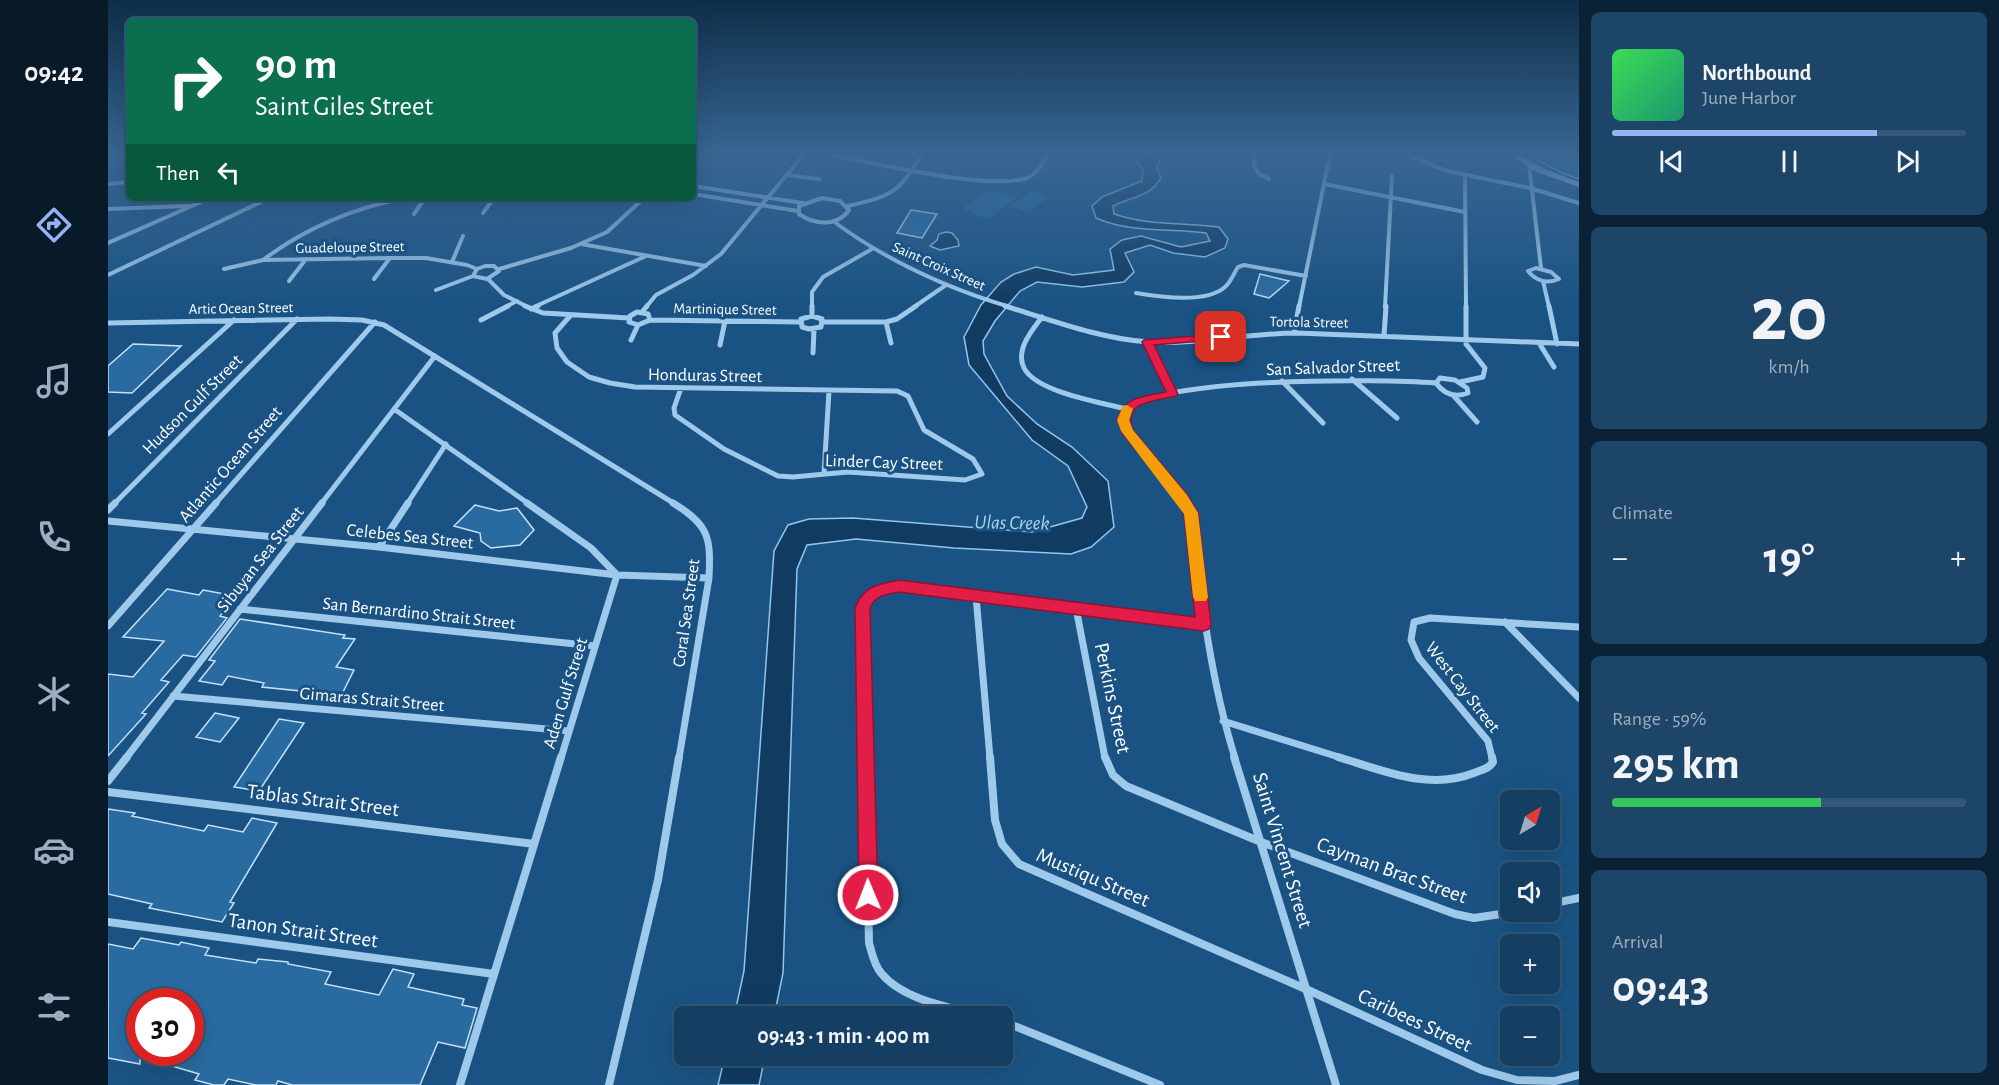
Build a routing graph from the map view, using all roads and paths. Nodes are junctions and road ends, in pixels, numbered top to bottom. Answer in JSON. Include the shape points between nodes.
{"nodes":[{"id":1,"x":195,"y":205,"type":"edge"},
{"id":2,"x":256,"y":205,"type":"edge"},
{"id":3,"x":371,"y":205,"type":"edge"},
{"id":4,"x":420,"y":205,"type":"edge"},
{"id":5,"x":489,"y":205,"type":"edge"},
{"id":6,"x":637,"y":205,"type":"edge"},
{"id":7,"x":762,"y":205,"type":"joint"},
{"id":8,"x":802,"y":205,"type":"edge"},
{"id":9,"x":853,"y":205,"type":"edge"},
{"id":10,"x":1320,"y":205,"type":"edge"},
{"id":11,"x":1391,"y":205,"type":"edge"},
{"id":12,"x":1426,"y":205,"type":"edge"},
{"id":13,"x":1465,"y":205,"type":"edge"},
{"id":14,"x":1532,"y":205,"type":"edge"},
{"id":15,"x":192,"y":206,"type":"junction"},
{"id":16,"x":848,"y":206,"type":"joint"},
{"id":17,"x":108,"y":209,"type":"edge"},
{"id":18,"x":798,"y":211,"type":"junction"},
{"id":19,"x":1465,"y":212,"type":"junction"},
{"id":20,"x":483,"y":213,"type":"dead end"},
{"id":21,"x":414,"y":214,"type":"dead end"},
{"id":22,"x":832,"y":221,"type":"junction"},
{"id":23,"x":124,"y":236,"type":"junction"},
{"id":24,"x":463,"y":236,"type":"dead end"},
{"id":25,"x":108,"y":237,"type":"edge"},
{"id":26,"x":108,"y":243,"type":"edge"},
{"id":27,"x":580,"y":244,"type":"junction"},
{"id":28,"x":872,"y":249,"type":"junction"},
{"id":29,"x":646,"y":255,"type":"junction"},
{"id":30,"x":390,"y":258,"type":"junction"},
{"id":31,"x":306,"y":259,"type":"junction"},
{"id":32,"x":262,"y":260,"type":"junction"},
{"id":33,"x":452,"y":262,"type":"junction"},
{"id":34,"x":706,"y":266,"type":"junction"},
{"id":35,"x":1541,"y":268,"type":"junction"},
{"id":36,"x":224,"y":269,"type":"dead end"},
{"id":37,"x":477,"y":269,"type":"junction"},
{"id":38,"x":499,"y":269,"type":"junction"},
{"id":39,"x":108,"y":275,"type":"edge"},
{"id":40,"x":473,"y":276,"type":"junction"},
{"id":41,"x":1305,"y":276,"type":"junction"},
{"id":42,"x":374,"y":279,"type":"dead end"},
{"id":43,"x":488,"y":279,"type":"junction"},
{"id":44,"x":289,"y":281,"type":"dead end"},
{"id":45,"x":1544,"y":281,"type":"junction"},
{"id":46,"x":946,"y":285,"type":"junction"},
{"id":47,"x":436,"y":290,"type":"dead end"},
{"id":48,"x":1136,"y":293,"type":"dead end"},
{"id":49,"x":517,"y":301,"type":"junction"},
{"id":50,"x":531,"y":309,"type":"junction"},
{"id":51,"x":642,"y":312,"type":"junction"},
{"id":52,"x":570,"y":316,"type":"junction"},
{"id":53,"x":812,"y":316,"type":"junction"},
{"id":54,"x":1042,"y":317,"type":"junction"},
{"id":55,"x":629,"y":318,"type":"junction"},
{"id":56,"x":297,"y":319,"type":"junction"},
{"id":57,"x":481,"y":320,"type":"dead end"},
{"id":58,"x":650,"y":320,"type":"junction"},
{"id":59,"x":234,"y":321,"type":"junction"},
{"id":60,"x":725,"y":321,"type":"junction"},
{"id":61,"x":375,"y":322,"type":"junction"},
{"id":62,"x":799,"y":322,"type":"junction"},
{"id":63,"x":823,"y":322,"type":"junction"},
{"id":64,"x":886,"y":322,"type":"junction"},
{"id":65,"x":108,"y":323,"type":"edge"},
{"id":66,"x":638,"y":325,"type":"junction"},
{"id":67,"x":814,"y":329,"type":"junction"},
{"id":68,"x":1294,"y":333,"type":"junction"},
{"id":69,"x":1384,"y":336,"type":"junction"},
{"id":70,"x":1466,"y":339,"type":"junction"},
{"id":71,"x":631,"y":340,"type":"dead end"},
{"id":72,"x":1148,"y":342,"type":"junction"},
{"id":73,"x":891,"y":343,"type":"dead end"},
{"id":74,"x":1539,"y":343,"type":"junction"},
{"id":75,"x":1557,"y":344,"type":"junction"},
{"id":76,"x":1579,"y":344,"type":"edge"},
{"id":77,"x":720,"y":345,"type":"dead end"},
{"id":78,"x":813,"y":352,"type":"dead end"},
{"id":79,"x":435,"y":356,"type":"junction"},
{"id":80,"x":1554,"y":367,"type":"dead end"},
{"id":81,"x":1352,"y":379,"type":"junction"},
{"id":82,"x":1282,"y":381,"type":"junction"},
{"id":83,"x":1436,"y":382,"type":"junction"},
{"id":84,"x":1461,"y":382,"type":"junction"},
{"id":85,"x":681,"y":388,"type":"junction"},
{"id":86,"x":829,"y":391,"type":"junction"},
{"id":87,"x":904,"y":393,"type":"joint"},
{"id":88,"x":1172,"y":394,"type":"junction"},
{"id":89,"x":1453,"y":395,"type":"junction"},
{"id":90,"x":394,"y":409,"type":"junction"},
{"id":91,"x":1127,"y":409,"type":"junction"},
{"id":92,"x":1397,"y":418,"type":"dead end"},
{"id":93,"x":1477,"y":422,"type":"dead end"},
{"id":94,"x":1323,"y":423,"type":"dead end"},
{"id":95,"x":108,"y":434,"type":"edge"},
{"id":96,"x":446,"y":444,"type":"junction"},
{"id":97,"x":824,"y":473,"type":"junction"},
{"id":98,"x":108,"y":510,"type":"edge"},
{"id":99,"x":108,"y":521,"type":"edge"},
{"id":100,"x":193,"y":529,"type":"junction"},
{"id":101,"x":294,"y":539,"type":"junction"},
{"id":102,"x":379,"y":547,"type":"junction"},
{"id":103,"x":617,"y":574,"type":"junction"},
{"id":104,"x":709,"y":578,"type":"junction"},
{"id":105,"x":976,"y":596,"type":"junction"},
{"id":106,"x":1076,"y":608,"type":"junction"},
{"id":107,"x":240,"y":609,"type":"junction"},
{"id":108,"x":1504,"y":622,"type":"junction"},
{"id":109,"x":1204,"y":624,"type":"junction"},
{"id":110,"x":108,"y":626,"type":"edge"},
{"id":111,"x":1579,"y":627,"type":"edge"},
{"id":112,"x":595,"y":646,"type":"junction"},
{"id":113,"x":173,"y":696,"type":"junction"},
{"id":114,"x":1579,"y":698,"type":"edge"},
{"id":115,"x":1223,"y":721,"type":"junction"},
{"id":116,"x":569,"y":731,"type":"junction"},
{"id":117,"x":108,"y":781,"type":"edge"},
{"id":118,"x":108,"y":792,"type":"edge"},
{"id":119,"x":1261,"y":842,"type":"junction"},
{"id":120,"x":534,"y":844,"type":"junction"},
{"id":121,"x":1579,"y":898,"type":"edge"},
{"id":122,"x":1560,"y":902,"type":"edge"},
{"id":123,"x":1500,"y":914,"type":"edge"},
{"id":124,"x":108,"y":922,"type":"edge"},
{"id":125,"x":494,"y":974,"type":"junction"},
{"id":126,"x":1308,"y":990,"type":"junction"},
{"id":127,"x":952,"y":1006,"type":"edge"},
{"id":128,"x":1013,"y":1025,"type":"edge"},
{"id":129,"x":1579,"y":1075,"type":"edge"},
{"id":130,"x":460,"y":1085,"type":"edge"},
{"id":131,"x":609,"y":1085,"type":"edge"},
{"id":132,"x":1160,"y":1085,"type":"edge"},
{"id":133,"x":1336,"y":1085,"type":"edge"}],
"edges":[{"from":1,"to":15,"type":"street"},
{"from":2,"to":39,"type":"street"},
{"from":3,"to":32,"type":"street","via":[[291,241]]},
{"from":4,"to":21,"type":"street"},
{"from":5,"to":20,"type":"street"},
{"from":6,"to":27,"type":"street","via":[[607,232]]},
{"from":7,"to":18,"type":"street"},
{"from":7,"to":34,"type":"street","via":[[734,240]]},
{"from":8,"to":18,"type":"street"},
{"from":9,"to":16,"type":"street"},
{"from":10,"to":41,"type":"street"},
{"from":11,"to":69,"type":"street"},
{"from":12,"to":19,"type":"street"},
{"from":13,"to":19,"type":"street"},
{"from":14,"to":35,"type":"street"},
{"from":15,"to":17,"type":"street"},
{"from":15,"to":23,"type":"street"},
{"from":16,"to":22,"type":"street","via":[[848,214]]},
{"from":18,"to":22,"type":"street","via":[[809,220]]},
{"from":19,"to":70,"type":"street"},
{"from":22,"to":28,"type":"street","name":"Saint Croix Street"},
{"from":23,"to":25,"type":"street"},
{"from":23,"to":26,"type":"street"},
{"from":24,"to":33,"type":"street"},
{"from":27,"to":29,"type":"street"},
{"from":27,"to":38,"type":"street"},
{"from":28,"to":46,"type":"street","name":"Saint Croix Street"},
{"from":28,"to":53,"type":"street","via":[[824,277],[812,292]]},
{"from":29,"to":34,"type":"street"},
{"from":29,"to":50,"type":"street"},
{"from":30,"to":31,"type":"street","name":"Guadeloupe Street"},
{"from":30,"to":33,"type":"street","name":"Guadeloupe Street"},
{"from":30,"to":42,"type":"street"},
{"from":31,"to":32,"type":"street","name":"Guadeloupe Street"},
{"from":31,"to":44,"type":"street"},
{"from":32,"to":36,"type":"street","name":"Guadeloupe Street"},
{"from":33,"to":37,"type":"street","name":"Guadeloupe Street"},
{"from":34,"to":51,"type":"street","via":[[656,295]]},
{"from":35,"to":45,"type":"street","via":[[1530,269],[1529,273]]},
{"from":35,"to":45,"type":"street","via":[[1559,279]]},
{"from":37,"to":38,"type":"street","name":"Guadeloupe Street"},
{"from":37,"to":40,"type":"street"},
{"from":38,"to":43,"type":"street","via":[[496,276]]},
{"from":40,"to":43,"type":"street"},
{"from":40,"to":47,"type":"street"},
{"from":41,"to":48,"type":"street","via":[[1244,266],[1238,267],[1224,289],[1216,292],[1173,298]]},
{"from":41,"to":68,"type":"street"},
{"from":43,"to":49,"type":"street","via":[[493,287]]},
{"from":45,"to":75,"type":"street"},
{"from":46,"to":54,"type":"street","name":"Saint Croix Street"},
{"from":46,"to":64,"type":"street","via":[[907,313]]},
{"from":49,"to":50,"type":"street"},
{"from":49,"to":57,"type":"street"},
{"from":50,"to":52,"type":"street"},
{"from":51,"to":55,"type":"street"},
{"from":51,"to":58,"type":"street"},
{"from":52,"to":55,"type":"street"},
{"from":52,"to":85,"type":"street","name":"Honduras Street","via":[[554,339],[561,354],[579,372],[596,380],[634,387]]},
{"from":53,"to":62,"type":"street"},
{"from":53,"to":63,"type":"street"},
{"from":54,"to":72,"type":"street","name":"Tortola Street"},
{"from":54,"to":91,"type":"street","via":[[1026,340],[1023,355],[1024,368],[1035,380]]},
{"from":55,"to":66,"type":"street","via":[[629,322]]},
{"from":56,"to":59,"type":"street","name":"Artic Ocean Street"},
{"from":56,"to":61,"type":"street","name":"Artic Ocean Street"},
{"from":56,"to":98,"type":"street","name":"Hudson Gulf Street"},
{"from":58,"to":60,"type":"street","name":"Martinique Street"},
{"from":58,"to":66,"type":"street"},
{"from":59,"to":65,"type":"street","name":"Artic Ocean Street"},
{"from":59,"to":95,"type":"street"},
{"from":60,"to":62,"type":"street","name":"Martinique Street"},
{"from":60,"to":77,"type":"street"},
{"from":61,"to":79,"type":"street","name":"Coral Sea Street"},
{"from":61,"to":100,"type":"street","name":"Atlantic Ocean Street"},
{"from":62,"to":67,"type":"street","via":[[802,327]]},
{"from":63,"to":64,"type":"street"},
{"from":63,"to":67,"type":"street"},
{"from":64,"to":73,"type":"street"},
{"from":66,"to":71,"type":"street"},
{"from":67,"to":78,"type":"street"},
{"from":68,"to":69,"type":"street","name":"Tortola Street"},
{"from":68,"to":72,"type":"street","name":"Tortola Street"},
{"from":69,"to":70,"type":"street","name":"Tortola Street"},
{"from":70,"to":74,"type":"street","name":"Tortola Street"},
{"from":70,"to":84,"type":"street","via":[[1485,368],[1483,377]]},
{"from":72,"to":88,"type":"street"},
{"from":74,"to":75,"type":"street","name":"Tortola Street"},
{"from":74,"to":80,"type":"street"},
{"from":75,"to":76,"type":"street","name":"Tortola Street"},
{"from":79,"to":90,"type":"street","name":"Sibuyan Sea Street"},
{"from":79,"to":104,"type":"street","name":"Coral Sea Street","via":[[698,519],[710,538]]},
{"from":81,"to":82,"type":"street","name":"San Salvador Street"},
{"from":81,"to":83,"type":"street","name":"San Salvador Street"},
{"from":81,"to":92,"type":"street"},
{"from":82,"to":88,"type":"street","name":"San Salvador Street"},
{"from":82,"to":94,"type":"street"},
{"from":83,"to":84,"type":"street","name":"San Salvador Street","via":[[1444,378]]},
{"from":83,"to":89,"type":"street"},
{"from":84,"to":89,"type":"street","via":[[1468,393]]},
{"from":85,"to":86,"type":"street","name":"Honduras Street"},
{"from":85,"to":97,"type":"street","name":"Linder Cay Street","via":[[675,415],[724,449],[778,476]]},
{"from":86,"to":87,"type":"street","name":"Honduras Street"},
{"from":86,"to":97,"type":"street"},
{"from":87,"to":97,"type":"street","name":"Linder Cay Street","via":[[925,431],[975,461],[982,474],[959,480]]},
{"from":88,"to":91,"type":"street","name":"San Salvador Street","via":[[1138,402]]},
{"from":89,"to":93,"type":"street"},
{"from":90,"to":96,"type":"street"},
{"from":90,"to":101,"type":"street","name":"Sibuyan Sea Street"},
{"from":91,"to":109,"type":"street","via":[[1123,420],[1127,431],[1191,513]]},
{"from":96,"to":102,"type":"street"},
{"from":96,"to":103,"type":"street","via":[[591,548]]},
{"from":99,"to":100,"type":"street","name":"Celebes Sea Street"},
{"from":100,"to":101,"type":"street","name":"Celebes Sea Street"},
{"from":100,"to":110,"type":"street","name":"Atlantic Ocean Street"},
{"from":101,"to":102,"type":"street","name":"Celebes Sea Street"},
{"from":101,"to":107,"type":"street","name":"Sibuyan Sea Street"},
{"from":102,"to":103,"type":"street","name":"Celebes Sea Street"},
{"from":103,"to":104,"type":"street","name":"Celebes Sea Street"},
{"from":103,"to":112,"type":"street","name":"Aden Gulf Street"},
{"from":104,"to":131,"type":"street","name":"Coral Sea Street","via":[[658,880]]},
{"from":105,"to":106,"type":"street"},
{"from":105,"to":126,"type":"street","name":"Mustiqu Street","via":[[995,820],[1007,851],[1019,864]]},
{"from":105,"to":127,"type":"street","via":[[899,586],[876,591],[862,608],[869,943],[884,976],[904,992]]},
{"from":106,"to":109,"type":"street"},
{"from":106,"to":119,"type":"street","name":"Perkins Street","via":[[1107,764],[1113,775],[1126,786]]},
{"from":107,"to":112,"type":"street","name":"San Bernardino Strait Street"},
{"from":107,"to":113,"type":"street","name":"Sibuyan Sea Street"},
{"from":108,"to":111,"type":"street","name":"West Cay Street"},
{"from":108,"to":114,"type":"street"},
{"from":108,"to":115,"type":"street","name":"West Cay Street","via":[[1430,618],[1414,622],[1409,632],[1410,643],[1419,658],[1488,741],[1493,762],[1477,773],[1441,781],[1406,778]]},
{"from":109,"to":115,"type":"street","name":"Saint Vincent Street"},
{"from":112,"to":116,"type":"street","name":"Aden Gulf Street"},
{"from":113,"to":116,"type":"street","name":"Gimaras Strait Street"},
{"from":113,"to":117,"type":"street","name":"Sibuyan Sea Street"},
{"from":115,"to":119,"type":"street","name":"Saint Vincent Street"},
{"from":116,"to":120,"type":"street","name":"Aden Gulf Street"},
{"from":118,"to":120,"type":"street","name":"Tablas Strait Street"},
{"from":119,"to":123,"type":"street","name":"Cayman Brac Street","via":[[1455,914],[1474,918]]},
{"from":119,"to":126,"type":"street","name":"Saint Vincent Street"},
{"from":120,"to":125,"type":"street","name":"Aden Gulf Street"},
{"from":121,"to":122,"type":"street"},
{"from":124,"to":125,"type":"street","name":"Tanon Strait Street"},
{"from":125,"to":130,"type":"street","name":"Aden Gulf Street"},
{"from":126,"to":129,"type":"street","name":"Caribees Street","via":[[1482,1070],[1517,1080],[1555,1081]]},
{"from":126,"to":133,"type":"street","name":"Saint Vincent Street"},
{"from":128,"to":132,"type":"street"}]}
